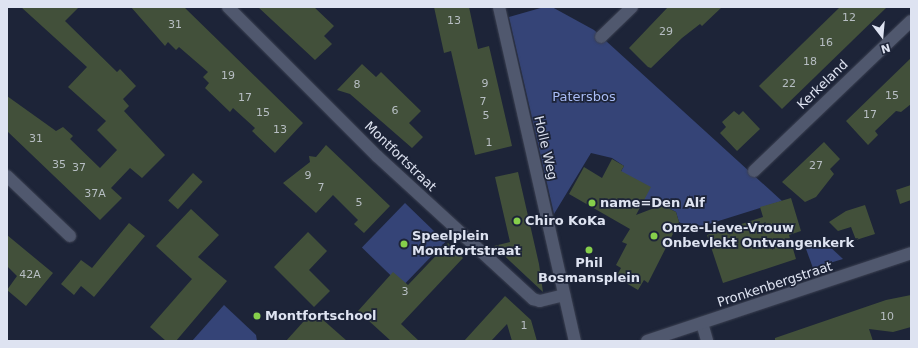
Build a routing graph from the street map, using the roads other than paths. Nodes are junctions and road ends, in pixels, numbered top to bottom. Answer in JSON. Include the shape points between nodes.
{"nodes":[{"id":1,"x":228,"y":7,"type":"edge"},
{"id":2,"x":499,"y":7,"type":"edge"},
{"id":3,"x":632,"y":7,"type":"edge"},
{"id":4,"x":911,"y":20,"type":"edge"},
{"id":5,"x":601,"y":37,"type":"dead end"},
{"id":6,"x":754,"y":170,"type":"dead end"},
{"id":7,"x":7,"y":176,"type":"edge"},
{"id":8,"x":70,"y":236,"type":"dead end"},
{"id":9,"x":911,"y":253,"type":"edge"},
{"id":10,"x":564,"y":295,"type":"junction"},
{"id":11,"x":702,"y":323,"type":"junction"},
{"id":12,"x":575,"y":341,"type":"edge"},
{"id":13,"x":647,"y":341,"type":"edge"},
{"id":14,"x":707,"y":341,"type":"edge"}],
"edges":[{"from":1,"to":10,"type":"street","name":"Montfortstraat","via":[[377,156],[533,299],[540,301]]},
{"from":2,"to":10,"type":"street","name":"Holle Weg"},
{"from":3,"to":5,"type":"street"},
{"from":4,"to":6,"type":"street","name":"Kerkeland"},
{"from":7,"to":8,"type":"street"},
{"from":9,"to":11,"type":"street","name":"Pronkenbergstraat"},
{"from":10,"to":12,"type":"street","name":"Holle Weg"},
{"from":11,"to":13,"type":"street","name":"Pronkenbergstraat"},
{"from":11,"to":14,"type":"street"}]}
